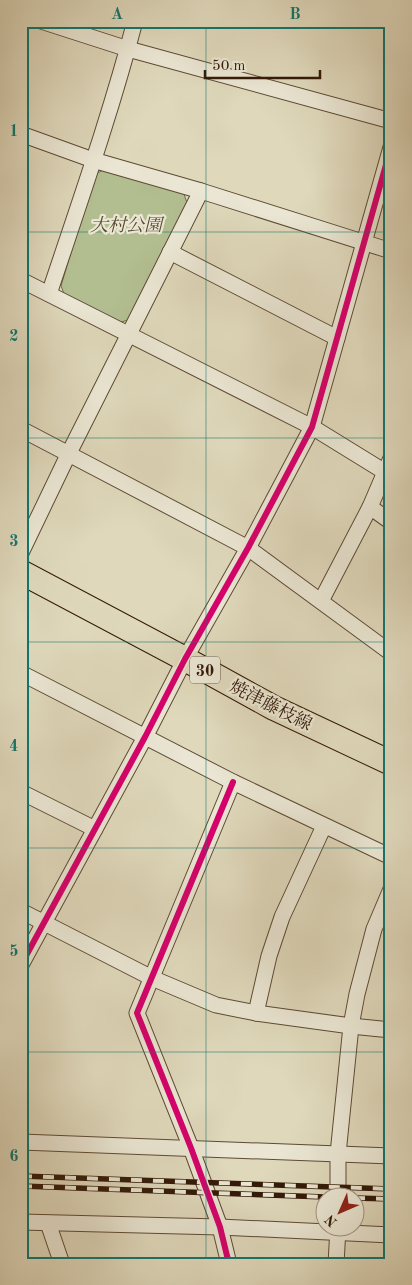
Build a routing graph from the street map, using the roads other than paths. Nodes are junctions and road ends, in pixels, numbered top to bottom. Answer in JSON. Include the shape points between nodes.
{"nodes":[{"id":1,"x":41,"y":21,"type":"edge"},
{"id":2,"x":135,"y":21,"type":"edge"},
{"id":3,"x":128,"y":48,"type":"junction"},
{"id":4,"x":391,"y":121,"type":"edge"},
{"id":5,"x":21,"y":134,"type":"edge"},
{"id":6,"x":391,"y":147,"type":"edge"},
{"id":7,"x":93,"y":160,"type":"junction"},
{"id":8,"x":201,"y":192,"type":"junction"},
{"id":9,"x":364,"y":243,"type":"junction"},
{"id":10,"x":391,"y":251,"type":"edge"},
{"id":11,"x":170,"y":252,"type":"junction"},
{"id":12,"x":21,"y":280,"type":"edge"},
{"id":13,"x":49,"y":294,"type":"junction"},
{"id":14,"x":128,"y":335,"type":"junction"},
{"id":15,"x":337,"y":338,"type":"junction"},
{"id":16,"x":312,"y":427,"type":"junction"},
{"id":17,"x":21,"y":429,"type":"edge"},
{"id":18,"x":69,"y":454,"type":"junction"},
{"id":19,"x":388,"y":465,"type":"edge"},
{"id":20,"x":370,"y":507,"type":"junction"},
{"id":21,"x":391,"y":522,"type":"edge"},
{"id":22,"x":248,"y":548,"type":"junction"},
{"id":23,"x":21,"y":552,"type":"edge"},
{"id":24,"x":21,"y":572,"type":"edge"},
{"id":25,"x":321,"y":601,"type":"junction"},
{"id":26,"x":391,"y":653,"type":"edge"},
{"id":27,"x":185,"y":659,"type":"junction"},
{"id":28,"x":21,"y":673,"type":"edge"},
{"id":29,"x":145,"y":737,"type":"junction"},
{"id":30,"x":391,"y":763,"type":"edge"},
{"id":31,"x":233,"y":782,"type":"junction"},
{"id":32,"x":21,"y":792,"type":"edge"},
{"id":33,"x":324,"y":826,"type":"junction"},
{"id":34,"x":95,"y":829,"type":"junction"},
{"id":35,"x":391,"y":857,"type":"edge"},
{"id":36,"x":391,"y":890,"type":"edge"},
{"id":37,"x":21,"y":911,"type":"edge"},
{"id":38,"x":45,"y":924,"type":"junction"},
{"id":39,"x":21,"y":965,"type":"edge"},
{"id":40,"x":152,"y":978,"type":"junction"},
{"id":41,"x":256,"y":1013,"type":"junction"},
{"id":42,"x":351,"y":1026,"type":"junction"},
{"id":43,"x":391,"y":1030,"type":"edge"},
{"id":44,"x":21,"y":1142,"type":"edge"},
{"id":45,"x":191,"y":1148,"type":"junction"},
{"id":46,"x":338,"y":1154,"type":"junction"},
{"id":47,"x":391,"y":1156,"type":"edge"},
{"id":48,"x":338,"y":1188,"type":"edge"},
{"id":49,"x":21,"y":1222,"type":"edge"},
{"id":50,"x":48,"y":1223,"type":"junction"},
{"id":51,"x":220,"y":1228,"type":"junction"},
{"id":52,"x":314,"y":1230,"type":"edge"},
{"id":53,"x":364,"y":1232,"type":"edge"},
{"id":54,"x":391,"y":1235,"type":"edge"},
{"id":55,"x":337,"y":1238,"type":"edge"},
{"id":56,"x":62,"y":1264,"type":"edge"},
{"id":57,"x":229,"y":1264,"type":"edge"},
{"id":58,"x":336,"y":1264,"type":"edge"}],
"edges":[{"from":1,"to":3,"type":"street"},
{"from":2,"to":3,"type":"street"},
{"from":3,"to":4,"type":"street"},
{"from":3,"to":7,"type":"street"},
{"from":5,"to":7,"type":"street"},
{"from":6,"to":9,"type":"street"},
{"from":7,"to":8,"type":"street"},
{"from":7,"to":13,"type":"street"},
{"from":8,"to":9,"type":"street"},
{"from":8,"to":11,"type":"street"},
{"from":9,"to":10,"type":"street"},
{"from":9,"to":15,"type":"street"},
{"from":11,"to":14,"type":"street"},
{"from":11,"to":15,"type":"street"},
{"from":12,"to":13,"type":"street"},
{"from":13,"to":14,"type":"street"},
{"from":14,"to":16,"type":"street"},
{"from":14,"to":18,"type":"street"},
{"from":15,"to":16,"type":"street"},
{"from":16,"to":19,"type":"street"},
{"from":16,"to":22,"type":"street"},
{"from":17,"to":18,"type":"street"},
{"from":18,"to":22,"type":"street"},
{"from":18,"to":23,"type":"street"},
{"from":19,"to":20,"type":"street"},
{"from":20,"to":21,"type":"street"},
{"from":20,"to":25,"type":"street"},
{"from":22,"to":25,"type":"street"},
{"from":22,"to":27,"type":"street"},
{"from":24,"to":27,"type":"main road","name":"焼津藤枝線","number":"30"},
{"from":25,"to":26,"type":"street"},
{"from":27,"to":29,"type":"street"},
{"from":27,"to":30,"type":"main road","name":"焼津藤枝線","number":"30","via":[[274,708]]},
{"from":28,"to":29,"type":"street"},
{"from":29,"to":31,"type":"street"},
{"from":29,"to":34,"type":"street"},
{"from":31,"to":33,"type":"street"},
{"from":31,"to":40,"type":"street"},
{"from":32,"to":34,"type":"street"},
{"from":33,"to":35,"type":"street"},
{"from":33,"to":41,"type":"street","via":[[282,917]]},
{"from":34,"to":38,"type":"street"},
{"from":36,"to":42,"type":"street","via":[[374,929]]},
{"from":37,"to":38,"type":"street"},
{"from":38,"to":39,"type":"street"},
{"from":38,"to":40,"type":"street"},
{"from":40,"to":41,"type":"street","via":[[216,1006]]},
{"from":40,"to":45,"type":"street","via":[[136,1013]]},
{"from":41,"to":42,"type":"street"},
{"from":42,"to":43,"type":"street"},
{"from":42,"to":46,"type":"street"},
{"from":44,"to":45,"type":"street"},
{"from":45,"to":46,"type":"street"},
{"from":45,"to":51,"type":"street"},
{"from":46,"to":47,"type":"street"},
{"from":46,"to":48,"type":"street"},
{"from":49,"to":50,"type":"street"},
{"from":50,"to":51,"type":"street"},
{"from":50,"to":56,"type":"street"},
{"from":51,"to":52,"type":"street"},
{"from":51,"to":57,"type":"street"},
{"from":53,"to":54,"type":"street"},
{"from":55,"to":58,"type":"street"}]}
